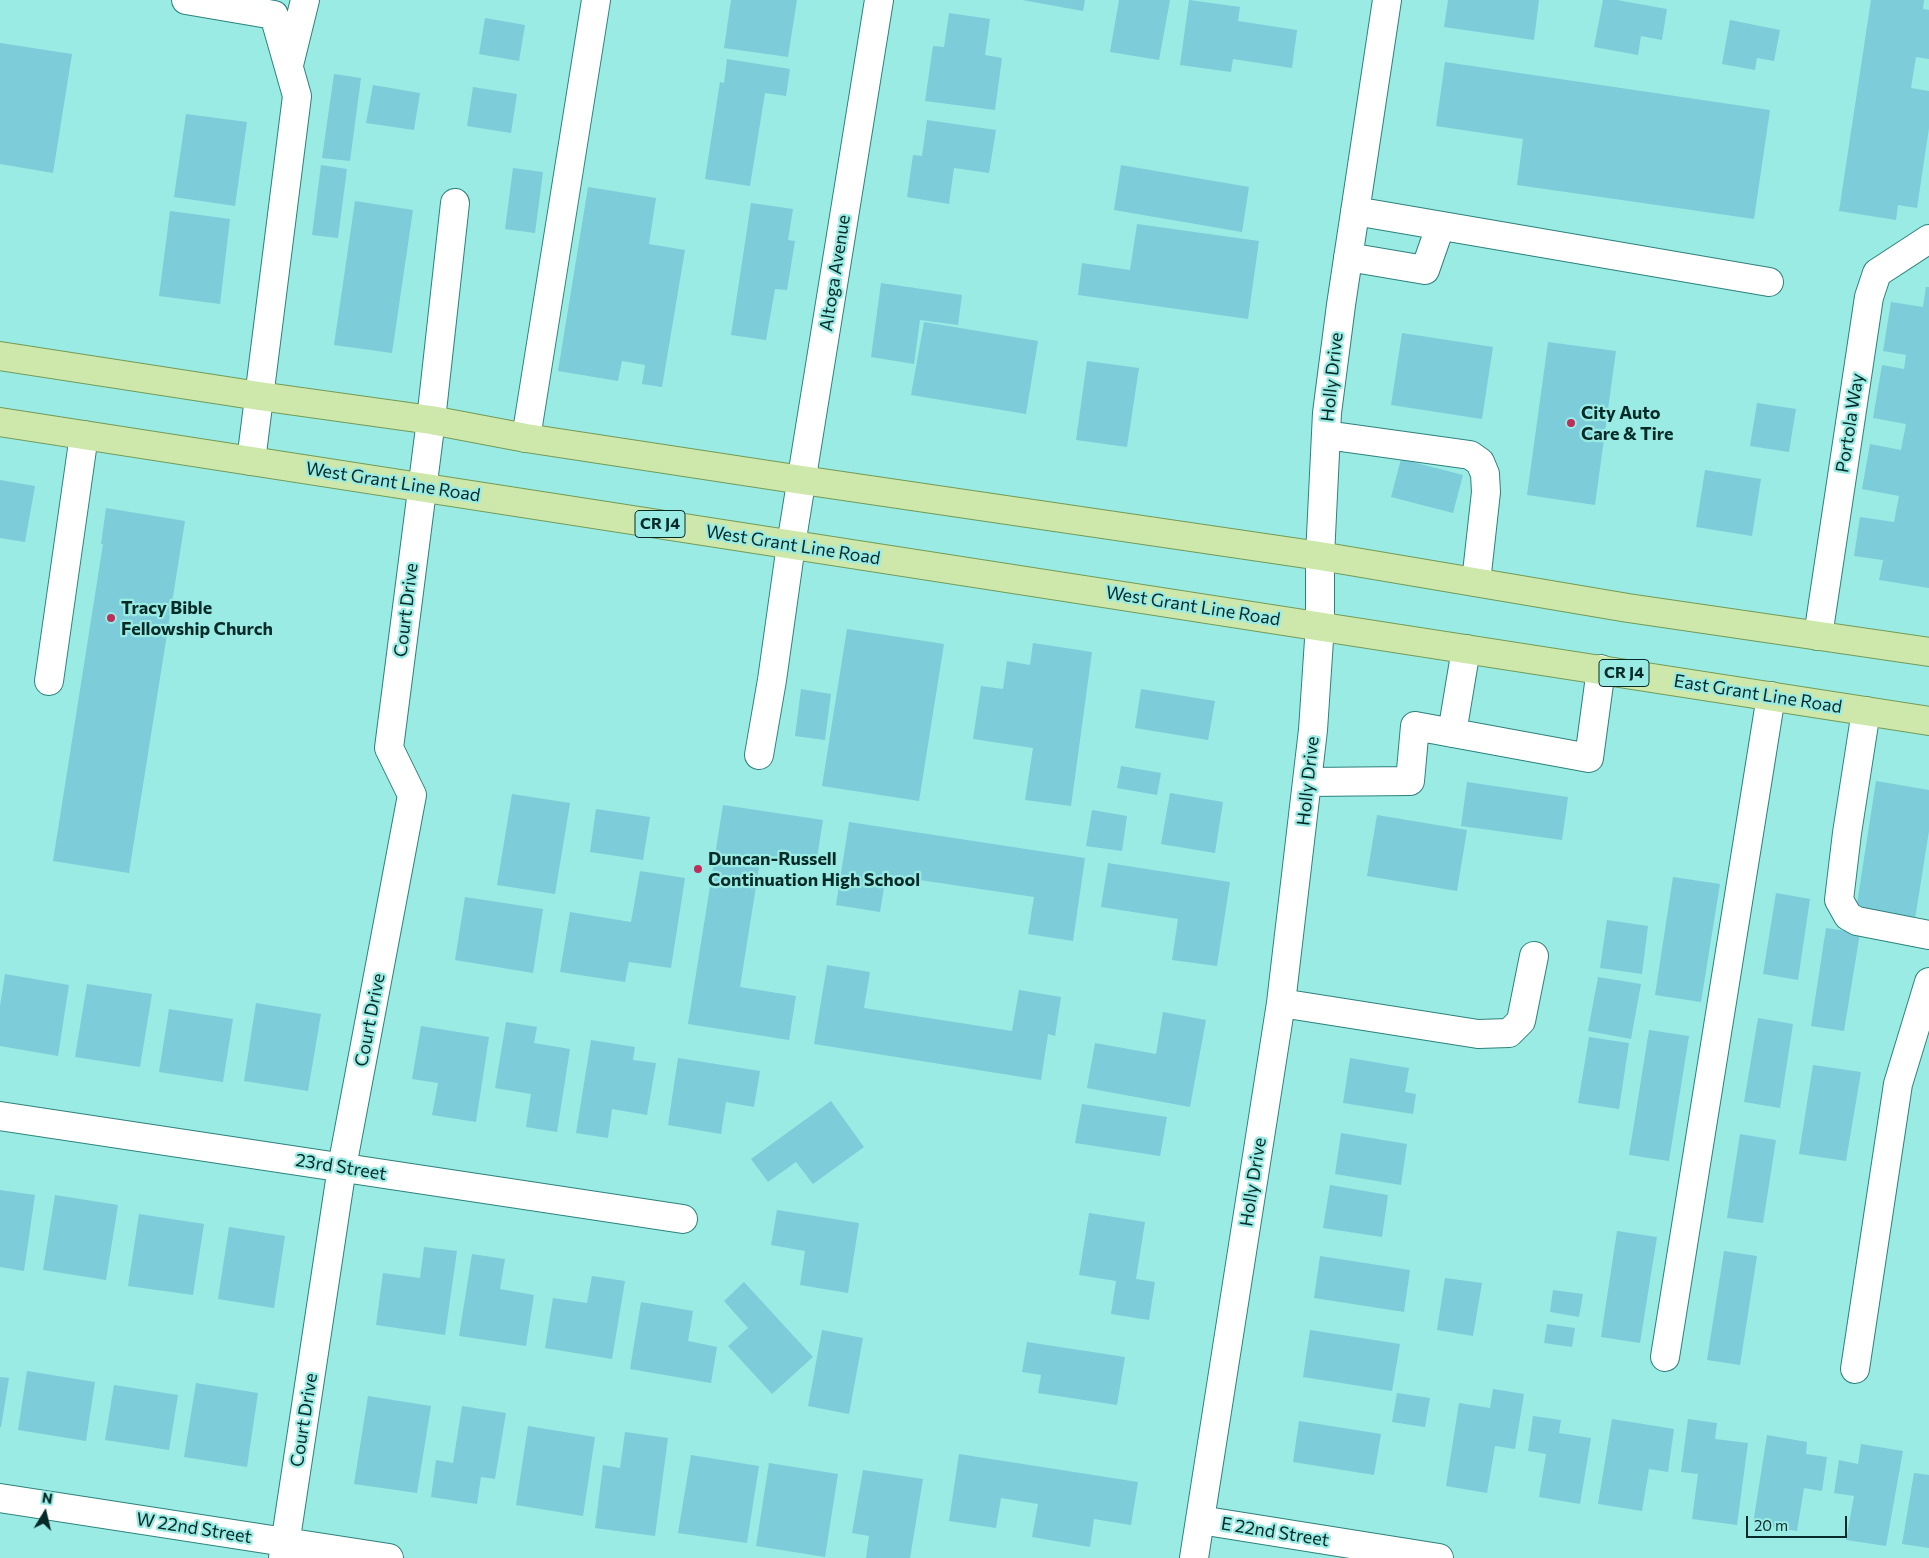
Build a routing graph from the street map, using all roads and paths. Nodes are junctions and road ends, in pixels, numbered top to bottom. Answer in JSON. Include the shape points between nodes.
{"nodes":[{"id":1,"x":186,"y":0,"type":"edge"},
{"id":2,"x":305,"y":0,"type":"edge"},
{"id":3,"x":596,"y":0,"type":"edge"},
{"id":4,"x":879,"y":0,"type":"edge"},
{"id":5,"x":1387,"y":0,"type":"edge"},
{"id":6,"x":289,"y":67,"type":"junction"},
{"id":7,"x":454,"y":203,"type":"dead end"},
{"id":8,"x":1355,"y":211,"type":"junction"},
{"id":9,"x":1440,"y":227,"type":"junction"},
{"id":10,"x":1929,"y":239,"type":"edge"},
{"id":11,"x":1348,"y":257,"type":"junction"},
{"id":12,"x":1769,"y":282,"type":"dead end"},
{"id":13,"x":0,"y":356,"type":"edge"},
{"id":14,"x":259,"y":396,"type":"junction"},
{"id":15,"x":431,"y":420,"type":"junction"},
{"id":16,"x":0,"y":422,"type":"edge"},
{"id":17,"x":84,"y":435,"type":"junction"},
{"id":18,"x":1326,"y":435,"type":"junction"},
{"id":19,"x":526,"y":438,"type":"junction"},
{"id":20,"x":251,"y":461,"type":"junction"},
{"id":21,"x":802,"y":480,"type":"junction"},
{"id":22,"x":422,"y":487,"type":"junction"},
{"id":23,"x":791,"y":545,"type":"junction"},
{"id":24,"x":1320,"y":556,"type":"junction"},
{"id":25,"x":1476,"y":582,"type":"junction"},
{"id":26,"x":1320,"y":625,"type":"junction"},
{"id":27,"x":1818,"y":636,"type":"junction"},
{"id":28,"x":1466,"y":649,"type":"junction"},
{"id":29,"x":1929,"y":652,"type":"edge"},
{"id":30,"x":1601,"y":669,"type":"junction"},
{"id":31,"x":49,"y":680,"type":"dead end"},
{"id":32,"x":1771,"y":696,"type":"junction"},
{"id":33,"x":1866,"y":711,"type":"junction"},
{"id":34,"x":1929,"y":721,"type":"edge"},
{"id":35,"x":1452,"y":733,"type":"junction"},
{"id":36,"x":759,"y":755,"type":"dead end"},
{"id":37,"x":1308,"y":782,"type":"junction"},
{"id":38,"x":1929,"y":935,"type":"edge"},
{"id":39,"x":1534,"y":956,"type":"dead end"},
{"id":40,"x":1929,"y":982,"type":"edge"},
{"id":41,"x":1281,"y":1003,"type":"junction"},
{"id":42,"x":0,"y":1116,"type":"edge"},
{"id":43,"x":342,"y":1167,"type":"junction"},
{"id":44,"x":683,"y":1219,"type":"dead end"},
{"id":45,"x":1665,"y":1357,"type":"dead end"},
{"id":46,"x":1856,"y":1369,"type":"dead end"},
{"id":47,"x":0,"y":1498,"type":"edge"},
{"id":48,"x":1200,"y":1520,"type":"junction"},
{"id":49,"x":285,"y":1550,"type":"edge"},
{"id":50,"x":388,"y":1558,"type":"edge"},
{"id":51,"x":1194,"y":1558,"type":"edge"},
{"id":52,"x":1439,"y":1558,"type":"edge"}],
"edges":[{"from":1,"to":6,"type":"street","via":[[274,15]]},
{"from":2,"to":6,"type":"street"},
{"from":3,"to":19,"type":"street"},
{"from":4,"to":21,"type":"street","name":"Altoga Avenue"},
{"from":5,"to":8,"type":"street","name":"Holly Drive"},
{"from":6,"to":14,"type":"street","via":[[297,96]]},
{"from":7,"to":15,"type":"street","name":"Court Drive"},
{"from":8,"to":9,"type":"street"},
{"from":8,"to":11,"type":"street","name":"Holly Drive"},
{"from":9,"to":11,"type":"street","via":[[1425,270]]},
{"from":9,"to":12,"type":"street"},
{"from":10,"to":27,"type":"street","name":"Portola Way","via":[[1877,273],[1869,297]]},
{"from":11,"to":18,"type":"street","name":"Holly Drive"},
{"from":13,"to":14,"type":"main road"},
{"from":14,"to":15,"type":"main road"},
{"from":14,"to":20,"type":"street"},
{"from":15,"to":19,"type":"main road"},
{"from":15,"to":22,"type":"street","name":"Court Drive"},
{"from":16,"to":17,"type":"main road","name":"West Grant Line Road","number":"CR J4"},
{"from":17,"to":20,"type":"main road","name":"West Grant Line Road","number":"CR J4"},
{"from":17,"to":31,"type":"street"},
{"from":18,"to":24,"type":"street","name":"Holly Drive"},
{"from":18,"to":25,"type":"street","via":[[1470,455],[1480,462],[1485,474],[1486,492]]},
{"from":19,"to":21,"type":"main road"},
{"from":20,"to":22,"type":"main road","name":"West Grant Line Road","number":"CR J4"},
{"from":21,"to":23,"type":"street","name":"Altoga Avenue"},
{"from":21,"to":24,"type":"main road"},
{"from":22,"to":23,"type":"main road","name":"West Grant Line Road","number":"CR J4"},
{"from":22,"to":43,"type":"street","name":"Court Drive","via":[[389,748],[412,796]]},
{"from":23,"to":26,"type":"main road","name":"West Grant Line Road","number":"CR J4"},
{"from":23,"to":36,"type":"street","name":"Altoga Avenue"},
{"from":24,"to":25,"type":"main road"},
{"from":24,"to":26,"type":"street","name":"Holly Drive"},
{"from":25,"to":27,"type":"main road"},
{"from":26,"to":28,"type":"main road","name":"East Grant Line Road","number":"CR J4"},
{"from":26,"to":37,"type":"street","name":"Holly Drive"},
{"from":27,"to":29,"type":"main road"},
{"from":28,"to":30,"type":"main road","name":"East Grant Line Road","number":"CR J4"},
{"from":28,"to":35,"type":"street"},
{"from":30,"to":32,"type":"main road","name":"East Grant Line Road","number":"CR J4"},
{"from":30,"to":35,"type":"street","via":[[1589,758]]},
{"from":32,"to":33,"type":"main road","name":"East Grant Line Road","number":"CR J4"},
{"from":32,"to":45,"type":"street"},
{"from":33,"to":34,"type":"main road","name":"East Grant Line Road","number":"CR J4"},
{"from":33,"to":38,"type":"street","via":[[1839,900],[1848,916],[1857,922]]},
{"from":35,"to":37,"type":"street","via":[[1415,726],[1410,781]]},
{"from":37,"to":41,"type":"street","name":"Holly Drive"},
{"from":39,"to":41,"type":"street","via":[[1521,1021],[1509,1033],[1478,1034]]},
{"from":40,"to":46,"type":"street","via":[[1898,1084]]},
{"from":41,"to":48,"type":"street","name":"Holly Drive"},
{"from":42,"to":43,"type":"street","name":"23rd Street"},
{"from":43,"to":44,"type":"street","name":"23rd Street"},
{"from":43,"to":49,"type":"street","name":"Court Drive"},
{"from":47,"to":49,"type":"street","name":"W 22nd Street"},
{"from":48,"to":51,"type":"street","name":"Holly Drive"},
{"from":48,"to":52,"type":"street","name":"E 22nd Street"},
{"from":49,"to":50,"type":"street","name":"W 22nd Street"}]}
